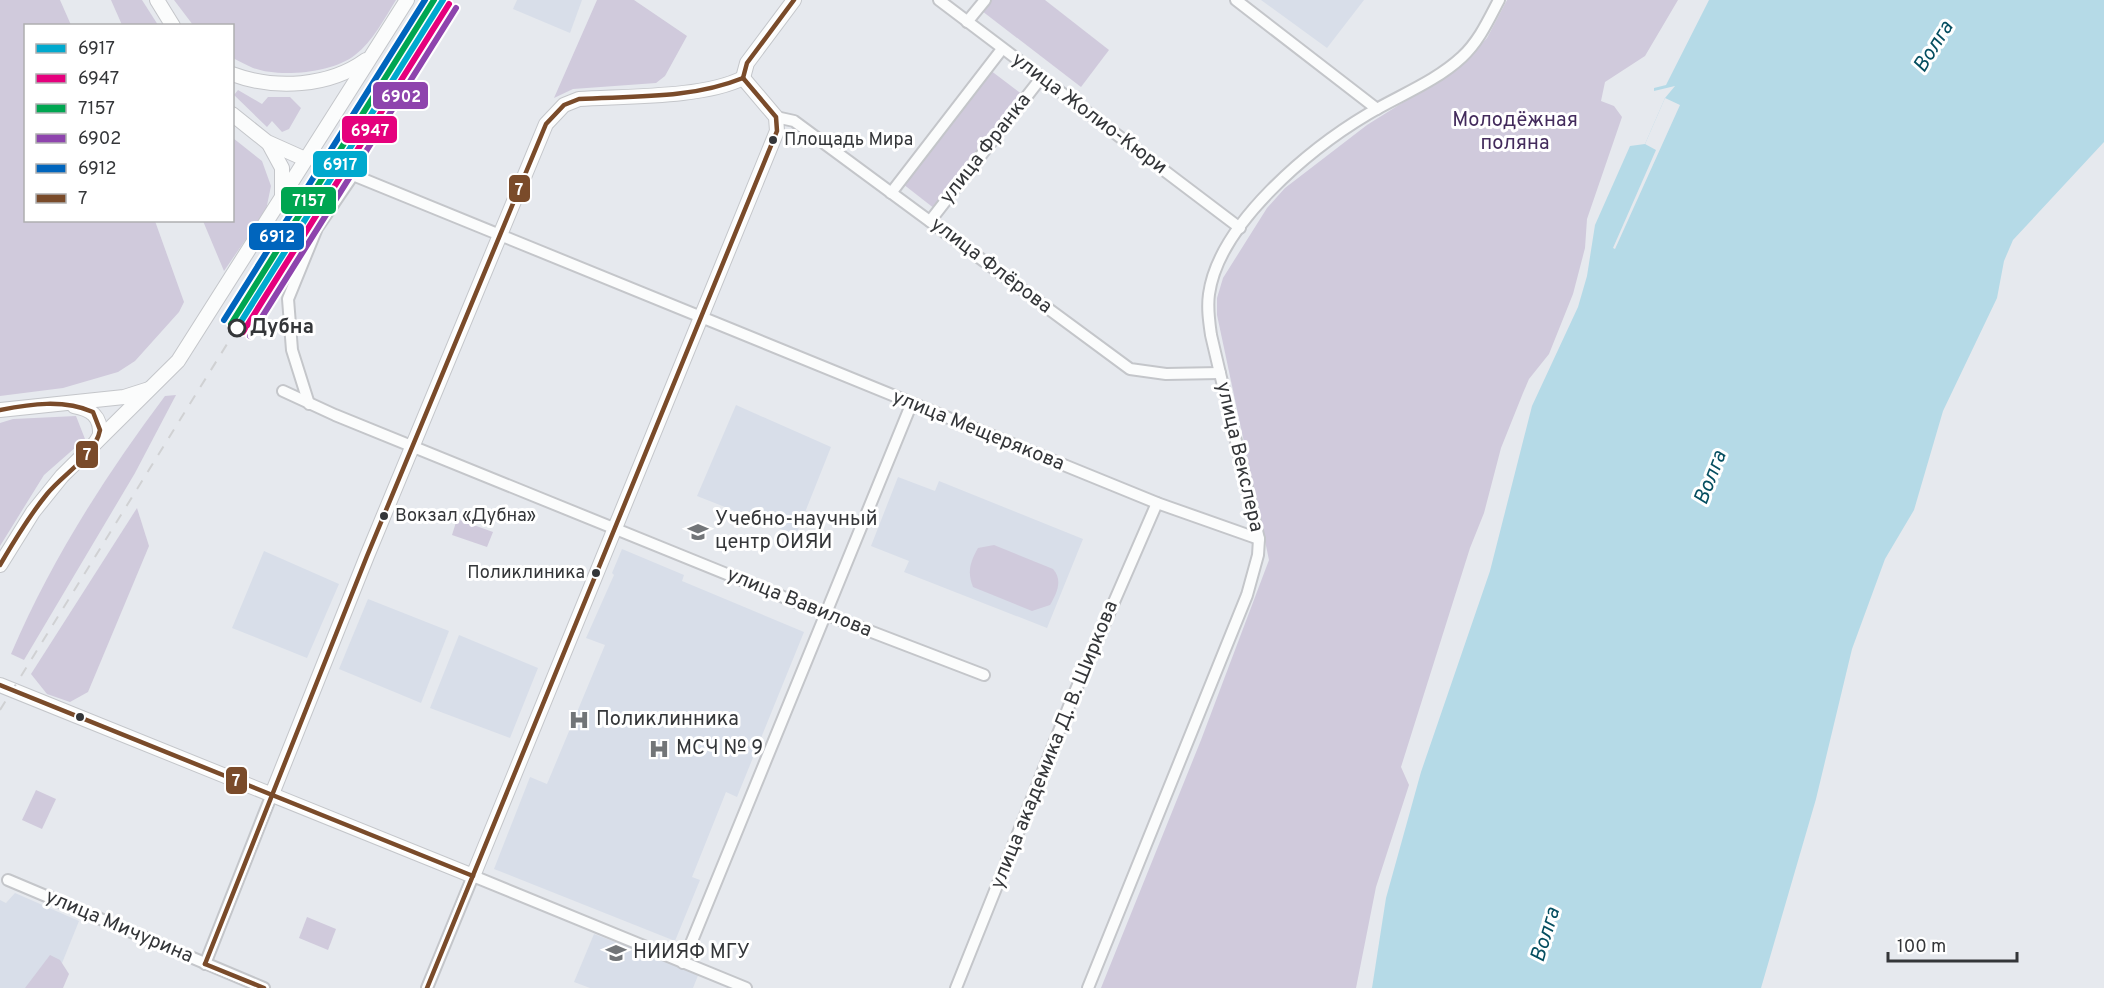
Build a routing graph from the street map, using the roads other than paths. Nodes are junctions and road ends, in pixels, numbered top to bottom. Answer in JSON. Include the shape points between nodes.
{"nodes":[{"id":1,"x":157,"y":0,"type":"edge"},
{"id":2,"x":407,"y":0,"type":"edge"},
{"id":3,"x":794,"y":0,"type":"edge"},
{"id":4,"x":939,"y":0,"type":"edge"},
{"id":5,"x":985,"y":0,"type":"edge"},
{"id":6,"x":1236,"y":0,"type":"edge"},
{"id":7,"x":1499,"y":0,"type":"edge"},
{"id":8,"x":967,"y":22,"type":"junction"},
{"id":9,"x":172,"y":24,"type":"edge"},
{"id":10,"x":1002,"y":49,"type":"junction"},
{"id":11,"x":370,"y":57,"type":"junction"},
{"id":12,"x":234,"y":74,"type":"edge"},
{"id":13,"x":743,"y":78,"type":"junction"},
{"id":14,"x":1041,"y":78,"type":"junction"},
{"id":15,"x":325,"y":79,"type":"junction"},
{"id":16,"x":347,"y":93,"type":"junction"},
{"id":17,"x":1377,"y":109,"type":"junction"},
{"id":18,"x":234,"y":116,"type":"edge"},
{"id":19,"x":776,"y":117,"type":"junction"},
{"id":20,"x":267,"y":142,"type":"junction"},
{"id":21,"x":305,"y":159,"type":"junction"},
{"id":22,"x":891,"y":193,"type":"junction"},
{"id":23,"x":281,"y":200,"type":"junction"},
{"id":24,"x":930,"y":221,"type":"junction"},
{"id":25,"x":1240,"y":228,"type":"junction"},
{"id":26,"x":498,"y":236,"type":"junction"},
{"id":27,"x":700,"y":317,"type":"junction"},
{"id":28,"x":1220,"y":373,"type":"junction"},
{"id":29,"x":156,"y":385,"type":"junction"},
{"id":30,"x":283,"y":391,"type":"dead end"},
{"id":31,"x":57,"y":404,"type":"junction"},
{"id":32,"x":309,"y":404,"type":"junction"},
{"id":33,"x":912,"y":405,"type":"junction"},
{"id":34,"x":0,"y":410,"type":"edge"},
{"id":35,"x":96,"y":443,"type":"junction"},
{"id":36,"x":412,"y":447,"type":"junction"},
{"id":37,"x":1157,"y":503,"type":"junction"},
{"id":38,"x":616,"y":528,"type":"junction"},
{"id":39,"x":1259,"y":539,"type":"junction"},
{"id":40,"x":0,"y":565,"type":"edge"},
{"id":41,"x":825,"y":614,"type":"junction"},
{"id":42,"x":984,"y":675,"type":"dead end"},
{"id":43,"x":0,"y":685,"type":"edge"},
{"id":44,"x":272,"y":794,"type":"junction"},
{"id":45,"x":473,"y":876,"type":"junction"},
{"id":46,"x":8,"y":880,"type":"dead end"},
{"id":47,"x":205,"y":963,"type":"junction"},
{"id":48,"x":683,"y":963,"type":"junction"},
{"id":49,"x":264,"y":988,"type":"edge"},
{"id":50,"x":427,"y":988,"type":"edge"},
{"id":51,"x":746,"y":988,"type":"edge"},
{"id":52,"x":956,"y":988,"type":"edge"},
{"id":53,"x":1088,"y":988,"type":"edge"}],
"edges":[{"from":1,"to":9,"type":"main road"},
{"from":2,"to":11,"type":"main road"},
{"from":3,"to":13,"type":"main road","via":[[747,63]]},
{"from":4,"to":8,"type":"street","name":"улица Жолио-Кюри"},
{"from":5,"to":8,"type":"street"},
{"from":6,"to":17,"type":"street"},
{"from":7,"to":17,"type":"street","name":"улица Векслера","via":[[1480,35],[1460,59],[1426,83]]},
{"from":8,"to":10,"type":"street","name":"улица Жолио-Кюри"},
{"from":10,"to":14,"type":"street","name":"улица Жолио-Кюри"},
{"from":10,"to":22,"type":"street"},
{"from":11,"to":15,"type":"main road"},
{"from":11,"to":16,"type":"main road"},
{"from":12,"to":15,"type":"main road","via":[[272,83]]},
{"from":13,"to":19,"type":"main road"},
{"from":13,"to":26,"type":"main road","via":[[729,86],[579,99],[556,112],[530,157]]},
{"from":14,"to":24,"type":"street","name":"улица Франка"},
{"from":14,"to":25,"type":"street","name":"улица Жолио-Кюри"},
{"from":15,"to":16,"type":"main road","via":[[337,81]]},
{"from":16,"to":21,"type":"main road"},
{"from":17,"to":25,"type":"street","name":"улица Векслера","via":[[1310,154],[1277,184]]},
{"from":18,"to":20,"type":"main road"},
{"from":19,"to":22,"type":"street","name":"улица Флёрова","via":[[794,121]]},
{"from":19,"to":27,"type":"main road","via":[[773,144]]},
{"from":20,"to":21,"type":"main road"},
{"from":20,"to":23,"type":"main road","via":[[282,168]]},
{"from":21,"to":23,"type":"main road"},
{"from":22,"to":24,"type":"street","name":"улица Флёрова"},
{"from":23,"to":29,"type":"main road","via":[[178,361]]},
{"from":24,"to":28,"type":"street","name":"улица Флёрова","via":[[1130,369],[1166,374]]},
{"from":25,"to":28,"type":"street","name":"улица Векслера","via":[[1215,272],[1209,292],[1211,335]]},
{"from":26,"to":27,"type":"street","name":"улица Мещерякова"},
{"from":26,"to":32,"type":"street","name":"улица Мещерякова","via":[[353,175],[317,228],[288,299],[292,350]]},
{"from":26,"to":36,"type":"main road"},
{"from":27,"to":33,"type":"street","name":"улица Мещерякова"},
{"from":27,"to":38,"type":"main road"},
{"from":28,"to":39,"type":"street","name":"улица Векслера"},
{"from":29,"to":31,"type":"main road","via":[[124,397]]},
{"from":29,"to":35,"type":"main road"},
{"from":30,"to":32,"type":"street","name":"улица Вавилова"},
{"from":31,"to":34,"type":"main road"},
{"from":31,"to":35,"type":"main road","via":[[93,412],[101,426]]},
{"from":32,"to":36,"type":"street","name":"улица Вавилова"},
{"from":33,"to":37,"type":"street","name":"улица Мещерякова"},
{"from":33,"to":41,"type":"street"},
{"from":35,"to":40,"type":"main road","via":[[33,512]]},
{"from":36,"to":38,"type":"street","name":"улица Вавилова"},
{"from":36,"to":44,"type":"main road"},
{"from":37,"to":39,"type":"street","name":"улица Мещерякова"},
{"from":37,"to":52,"type":"street","name":"улица академика Д. В. Ширкова","via":[[1071,701]]},
{"from":38,"to":41,"type":"street","name":"улица Вавилова"},
{"from":38,"to":45,"type":"main road"},
{"from":39,"to":53,"type":"street","name":"улица Векслера","via":[[1246,595]]},
{"from":41,"to":42,"type":"street","name":"улица Вавилова"},
{"from":41,"to":48,"type":"street"},
{"from":43,"to":44,"type":"main road"},
{"from":44,"to":45,"type":"main road"},
{"from":44,"to":47,"type":"street"},
{"from":45,"to":48,"type":"street"},
{"from":45,"to":50,"type":"street"},
{"from":46,"to":47,"type":"street","name":"улица Мичурина"},
{"from":47,"to":49,"type":"street","name":"улица Мичурина"},
{"from":48,"to":51,"type":"street"}]}
